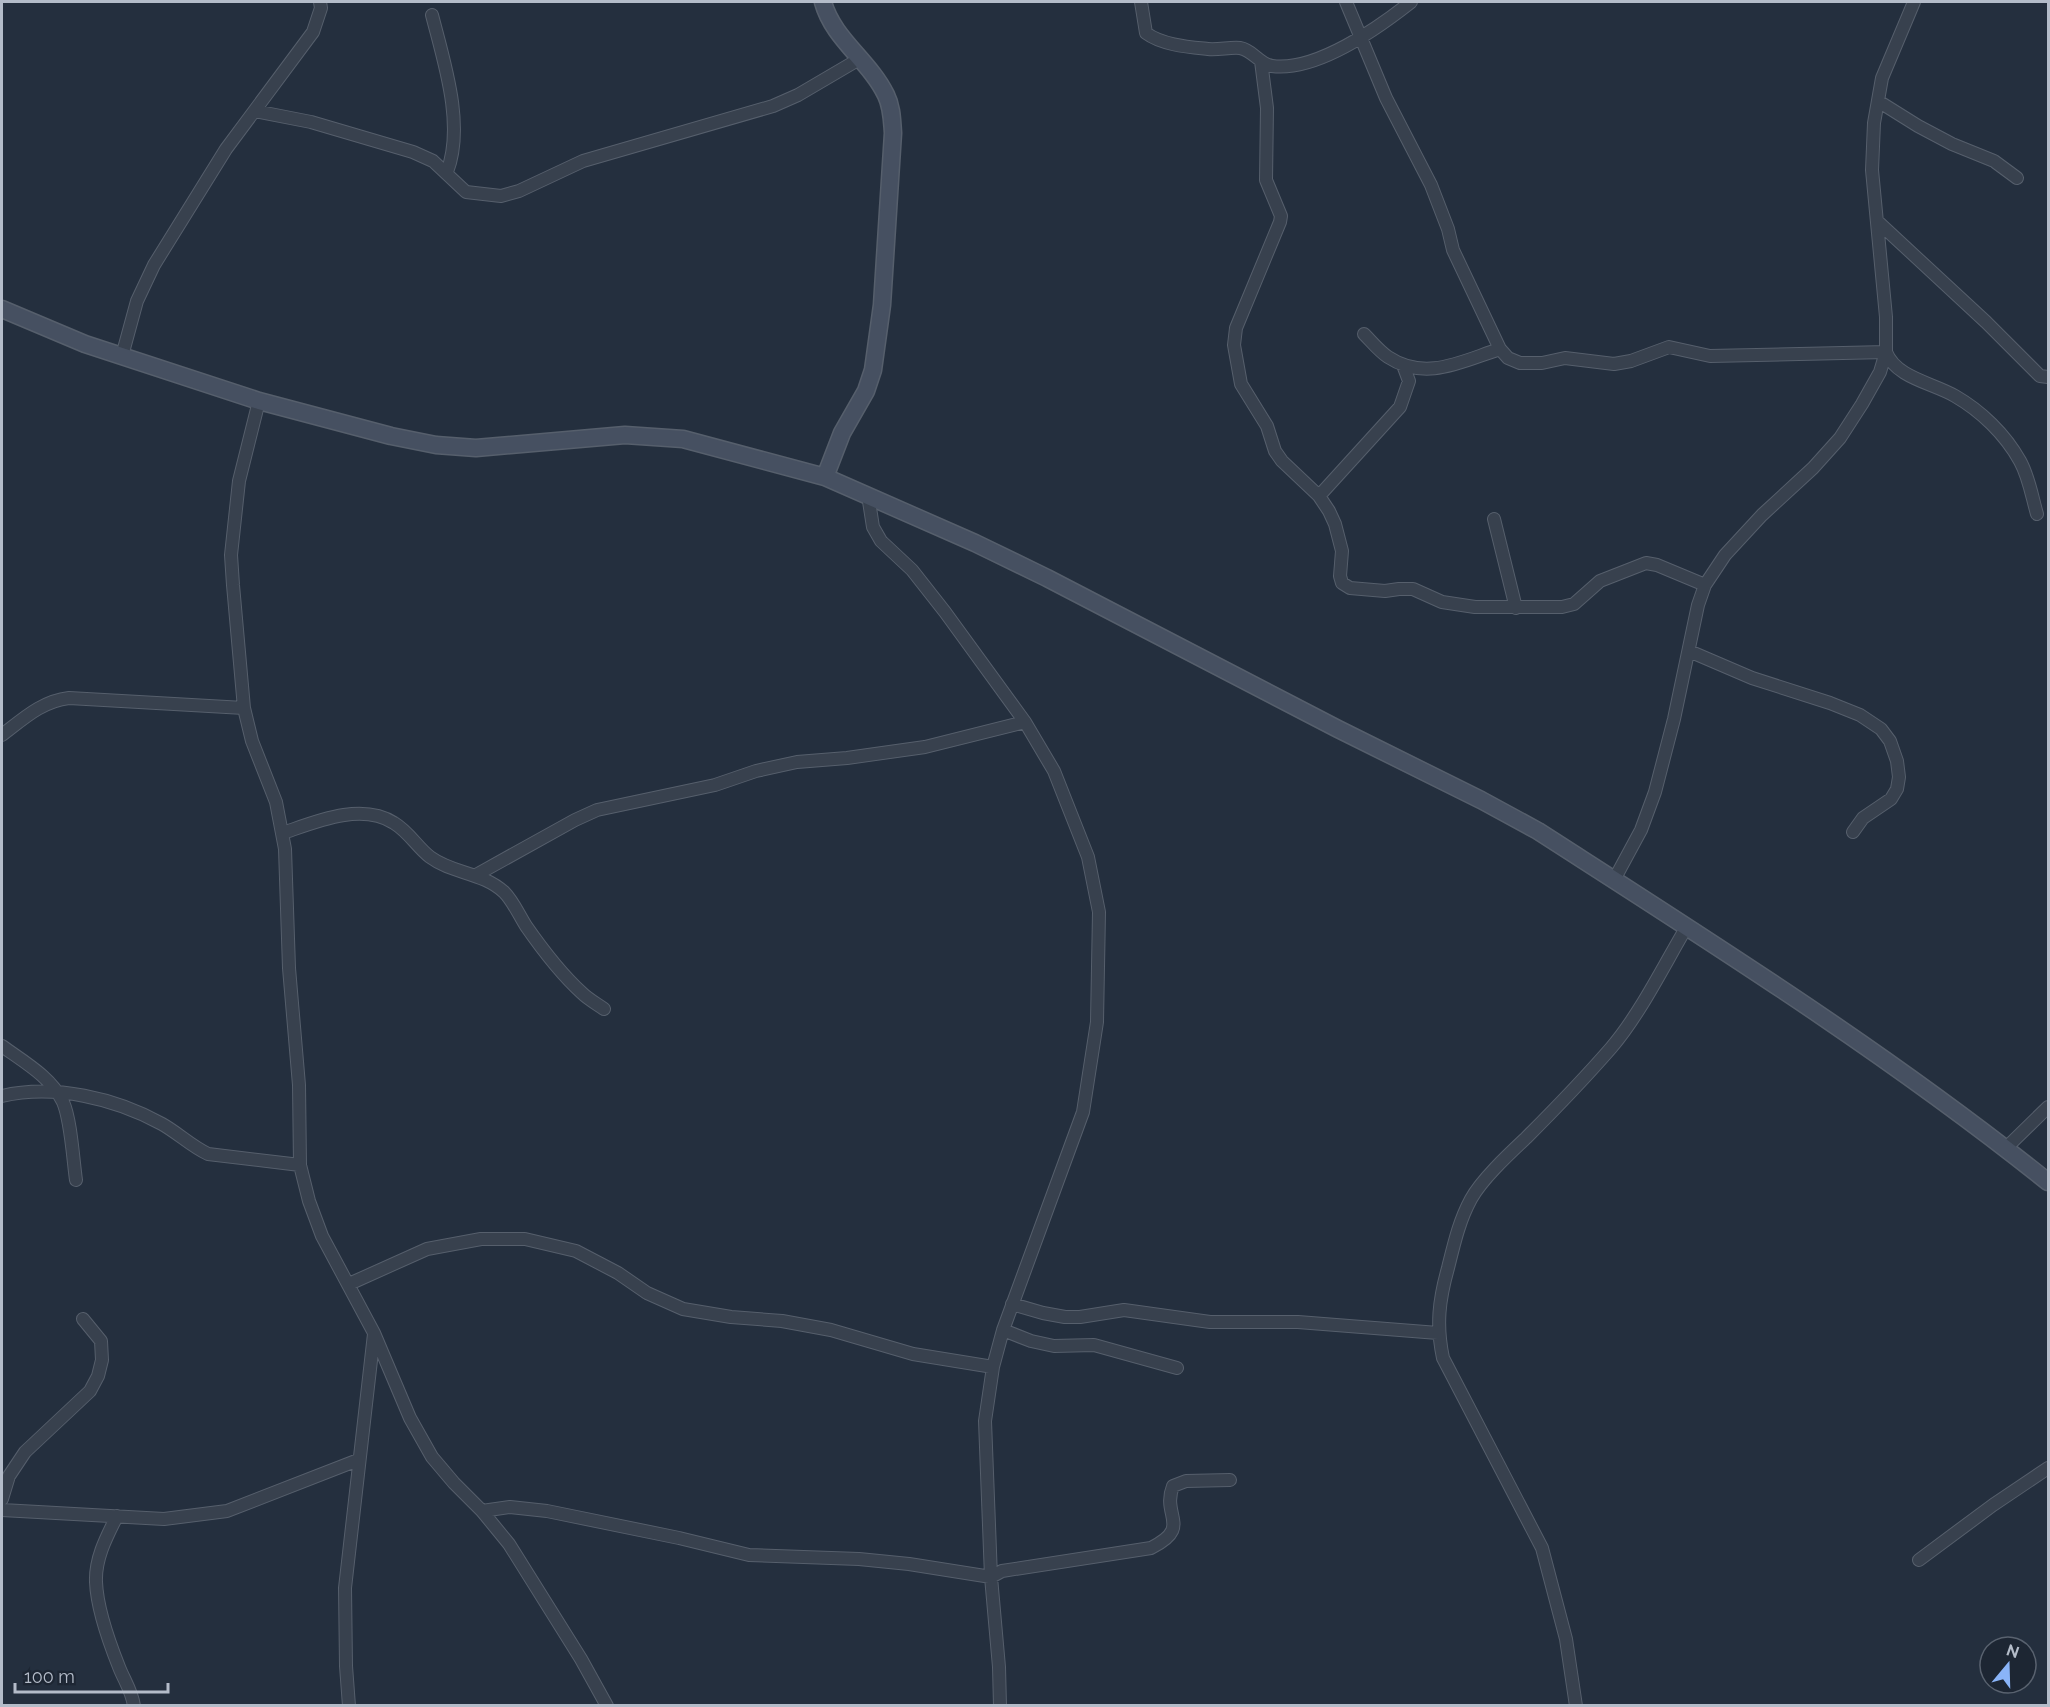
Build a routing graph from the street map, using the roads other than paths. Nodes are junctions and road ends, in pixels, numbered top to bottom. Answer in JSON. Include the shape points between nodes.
{"nodes":[{"id":1,"x":320,"y":2,"type":"edge"},
{"id":2,"x":823,"y":2,"type":"edge"},
{"id":3,"x":1141,"y":2,"type":"edge"},
{"id":4,"x":1346,"y":2,"type":"edge"},
{"id":5,"x":1412,"y":2,"type":"edge"},
{"id":6,"x":1914,"y":2,"type":"edge"},
{"id":7,"x":432,"y":15,"type":"dead end"},
{"id":8,"x":1361,"y":37,"type":"junction"},
{"id":9,"x":861,"y":58,"type":"junction"},
{"id":10,"x":1261,"y":61,"type":"junction"},
{"id":11,"x":1878,"y":101,"type":"junction"},
{"id":12,"x":255,"y":111,"type":"junction"},
{"id":13,"x":447,"y":171,"type":"junction"},
{"id":14,"x":2017,"y":178,"type":"dead end"},
{"id":15,"x":1876,"y":221,"type":"junction"},
{"id":16,"x":2,"y":309,"type":"edge"},
{"id":17,"x":1364,"y":334,"type":"dead end"},
{"id":18,"x":1500,"y":349,"type":"junction"},
{"id":19,"x":1886,"y":352,"type":"junction"},
{"id":20,"x":122,"y":356,"type":"junction"},
{"id":21,"x":1403,"y":365,"type":"junction"},
{"id":22,"x":2049,"y":377,"type":"edge"},
{"id":23,"x":259,"y":401,"type":"junction"},
{"id":24,"x":825,"y":477,"type":"junction"},
{"id":25,"x":868,"y":495,"type":"junction"},
{"id":26,"x":1319,"y":496,"type":"junction"},
{"id":27,"x":2037,"y":514,"type":"dead end"},
{"id":28,"x":1494,"y":519,"type":"dead end"},
{"id":29,"x":1705,"y":585,"type":"junction"},
{"id":30,"x":1516,"y":608,"type":"junction"},
{"id":31,"x":1689,"y":651,"type":"junction"},
{"id":32,"x":244,"y":708,"type":"junction"},
{"id":33,"x":1025,"y":722,"type":"junction"},
{"id":34,"x":2,"y":735,"type":"edge"},
{"id":35,"x":1852,"y":832,"type":"dead end"},
{"id":36,"x":283,"y":833,"type":"junction"},
{"id":37,"x":476,"y":875,"type":"junction"},
{"id":38,"x":1614,"y":880,"type":"junction"},
{"id":39,"x":1686,"y":928,"type":"junction"},
{"id":40,"x":604,"y":1009,"type":"dead end"},
{"id":41,"x":2,"y":1046,"type":"edge"},
{"id":42,"x":57,"y":1092,"type":"junction"},
{"id":43,"x":2,"y":1096,"type":"edge"},
{"id":44,"x":2049,"y":1107,"type":"edge"},
{"id":45,"x":2006,"y":1148,"type":"junction"},
{"id":46,"x":300,"y":1165,"type":"junction"},
{"id":47,"x":76,"y":1180,"type":"dead end"},
{"id":48,"x":2049,"y":1182,"type":"edge"},
{"id":49,"x":349,"y":1284,"type":"junction"},
{"id":50,"x":1012,"y":1304,"type":"junction"},
{"id":51,"x":83,"y":1319,"type":"dead end"},
{"id":52,"x":1003,"y":1330,"type":"junction"},
{"id":53,"x":374,"y":1333,"type":"junction"},
{"id":54,"x":1438,"y":1333,"type":"junction"},
{"id":55,"x":993,"y":1367,"type":"junction"},
{"id":56,"x":1176,"y":1368,"type":"dead end"},
{"id":57,"x":358,"y":1460,"type":"junction"},
{"id":58,"x":2049,"y":1468,"type":"edge"},
{"id":59,"x":1230,"y":1480,"type":"dead end"},
{"id":60,"x":2,"y":1499,"type":"edge"},
{"id":61,"x":2,"y":1510,"type":"edge"},
{"id":62,"x":482,"y":1511,"type":"junction"},
{"id":63,"x":117,"y":1516,"type":"junction"},
{"id":64,"x":1919,"y":1560,"type":"dead end"},
{"id":65,"x":991,"y":1577,"type":"junction"},
{"id":66,"x":134,"y":1706,"type":"edge"},
{"id":67,"x":350,"y":1706,"type":"edge"},
{"id":68,"x":607,"y":1706,"type":"edge"},
{"id":69,"x":1000,"y":1706,"type":"edge"},
{"id":70,"x":1576,"y":1706,"type":"edge"}],
"edges":[{"from":1,"to":12,"type":"street","via":[[313,32]]},
{"from":2,"to":9,"type":"main road","via":[[836,31]]},
{"from":3,"to":10,"type":"street","via":[[1146,33],[1156,40],[1209,49],[1243,48]]},
{"from":4,"to":8,"type":"street"},
{"from":5,"to":8,"type":"street"},
{"from":6,"to":11,"type":"street","via":[[1882,78]]},
{"from":7,"to":13,"type":"street","via":[[445,62],[453,120],[452,159]]},
{"from":8,"to":10,"type":"street","via":[[1305,63],[1269,66]]},
{"from":8,"to":18,"type":"street","via":[[1386,98],[1431,185],[1453,250]]},
{"from":9,"to":13,"type":"street","via":[[773,106],[583,161],[501,196],[466,192]]},
{"from":9,"to":24,"type":"main road","via":[[886,95],[893,133],[882,304],[873,370]]},
{"from":10,"to":26,"type":"street","via":[[1267,108],[1266,180],[1281,216],[1236,328],[1236,366],[1241,384],[1267,426],[1275,452]]},
{"from":11,"to":14,"type":"street","via":[[1952,144],[1995,161]]},
{"from":11,"to":15,"type":"street","via":[[1872,170]]},
{"from":12,"to":13,"type":"street","via":[[310,122],[413,152]]},
{"from":12,"to":20,"type":"street","via":[[154,265],[137,301]]},
{"from":15,"to":19,"type":"street"},
{"from":15,"to":22,"type":"street","via":[[2040,376]]},
{"from":16,"to":20,"type":"main road","via":[[52,332]]},
{"from":17,"to":21,"type":"street"},
{"from":18,"to":19,"type":"street","via":[[1520,363],[1574,358],[1602,364],[1631,361],[1669,347],[1710,356]]},
{"from":18,"to":21,"type":"street","via":[[1424,370]]},
{"from":19,"to":27,"type":"street","via":[[1893,364],[1955,395],[1994,426],[2021,461]]},
{"from":19,"to":29,"type":"street","via":[[1876,380],[1840,438],[1754,523]]},
{"from":20,"to":23,"type":"main road"},
{"from":21,"to":26,"type":"street","via":[[1409,381],[1400,407]]},
{"from":23,"to":24,"type":"main road","via":[[436,445],[476,448],[625,435],[683,439]]},
{"from":23,"to":32,"type":"street","via":[[239,481],[231,555]]},
{"from":24,"to":25,"type":"main road"},
{"from":25,"to":33,"type":"street","via":[[873,528],[881,541],[912,570]]},
{"from":25,"to":38,"type":"main road","via":[[1037,573],[1481,800]]},
{"from":26,"to":30,"type":"street","via":[[1335,525],[1342,551],[1342,583],[1350,588],[1413,590],[1456,605]]},
{"from":28,"to":30,"type":"street"},
{"from":29,"to":30,"type":"street","via":[[1646,563],[1600,581],[1574,604]]},
{"from":29,"to":31,"type":"street"},
{"from":31,"to":35,"type":"street","via":[[1752,678],[1850,711],[1881,729],[1897,760],[1897,789],[1891,799],[1863,818]]},
{"from":31,"to":38,"type":"street","via":[[1655,792],[1641,830]]},
{"from":32,"to":34,"type":"street","via":[[62,699],[41,706]]},
{"from":32,"to":36,"type":"street"},
{"from":33,"to":37,"type":"street","via":[[925,747],[796,762],[715,785],[597,810]]},
{"from":33,"to":50,"type":"street","via":[[1054,771],[1088,857],[1099,912],[1099,946],[1097,1022],[1083,1112]]},
{"from":36,"to":37,"type":"street","via":[[325,819],[371,815],[392,821],[446,868]]},
{"from":36,"to":46,"type":"street","via":[[299,1085]]},
{"from":37,"to":40,"type":"street","via":[[507,894],[552,959],[583,994]]},
{"from":38,"to":39,"type":"main road"},
{"from":39,"to":45,"type":"main road","via":[[1874,1052]]},
{"from":39,"to":54,"type":"street","via":[[1612,1046],[1473,1196],[1459,1222]]},
{"from":41,"to":42,"type":"street","via":[[37,1071]]},
{"from":42,"to":43,"type":"street"},
{"from":42,"to":46,"type":"street","via":[[138,1112],[208,1154]]},
{"from":42,"to":47,"type":"street","via":[[69,1124]]},
{"from":44,"to":45,"type":"street"},
{"from":45,"to":48,"type":"main road"},
{"from":46,"to":49,"type":"street","via":[[322,1236]]},
{"from":49,"to":53,"type":"street"},
{"from":49,"to":55,"type":"street","via":[[427,1249],[482,1239],[525,1239],[576,1251],[646,1293],[683,1309],[831,1330],[913,1354]]},
{"from":50,"to":52,"type":"street"},
{"from":50,"to":54,"type":"street","via":[[1065,1317],[1124,1310],[1210,1322],[1298,1322]]},
{"from":51,"to":60,"type":"street","via":[[102,1341],[98,1376],[90,1391],[25,1452],[9,1476]]},
{"from":52,"to":55,"type":"street"},
{"from":52,"to":56,"type":"street","via":[[1054,1346],[1094,1345]]},
{"from":53,"to":57,"type":"street"},
{"from":53,"to":62,"type":"street","via":[[410,1419],[432,1457]]},
{"from":54,"to":70,"type":"street","via":[[1443,1358],[1542,1548],[1566,1639]]},
{"from":55,"to":65,"type":"street","via":[[985,1421]]},
{"from":57,"to":63,"type":"street","via":[[227,1510],[164,1519]]},
{"from":57,"to":67,"type":"street","via":[[345,1588]]},
{"from":58,"to":64,"type":"street"},
{"from":59,"to":65,"type":"street","via":[[1186,1481],[1173,1486],[1172,1534],[1151,1548],[1002,1571]]},
{"from":61,"to":63,"type":"street"},
{"from":62,"to":65,"type":"street","via":[[510,1507],[547,1511],[749,1555],[899,1563]]},
{"from":62,"to":68,"type":"street","via":[[535,1584]]},
{"from":63,"to":66,"type":"street","via":[[99,1558],[96,1581],[108,1637]]},
{"from":65,"to":69,"type":"street"}]}
